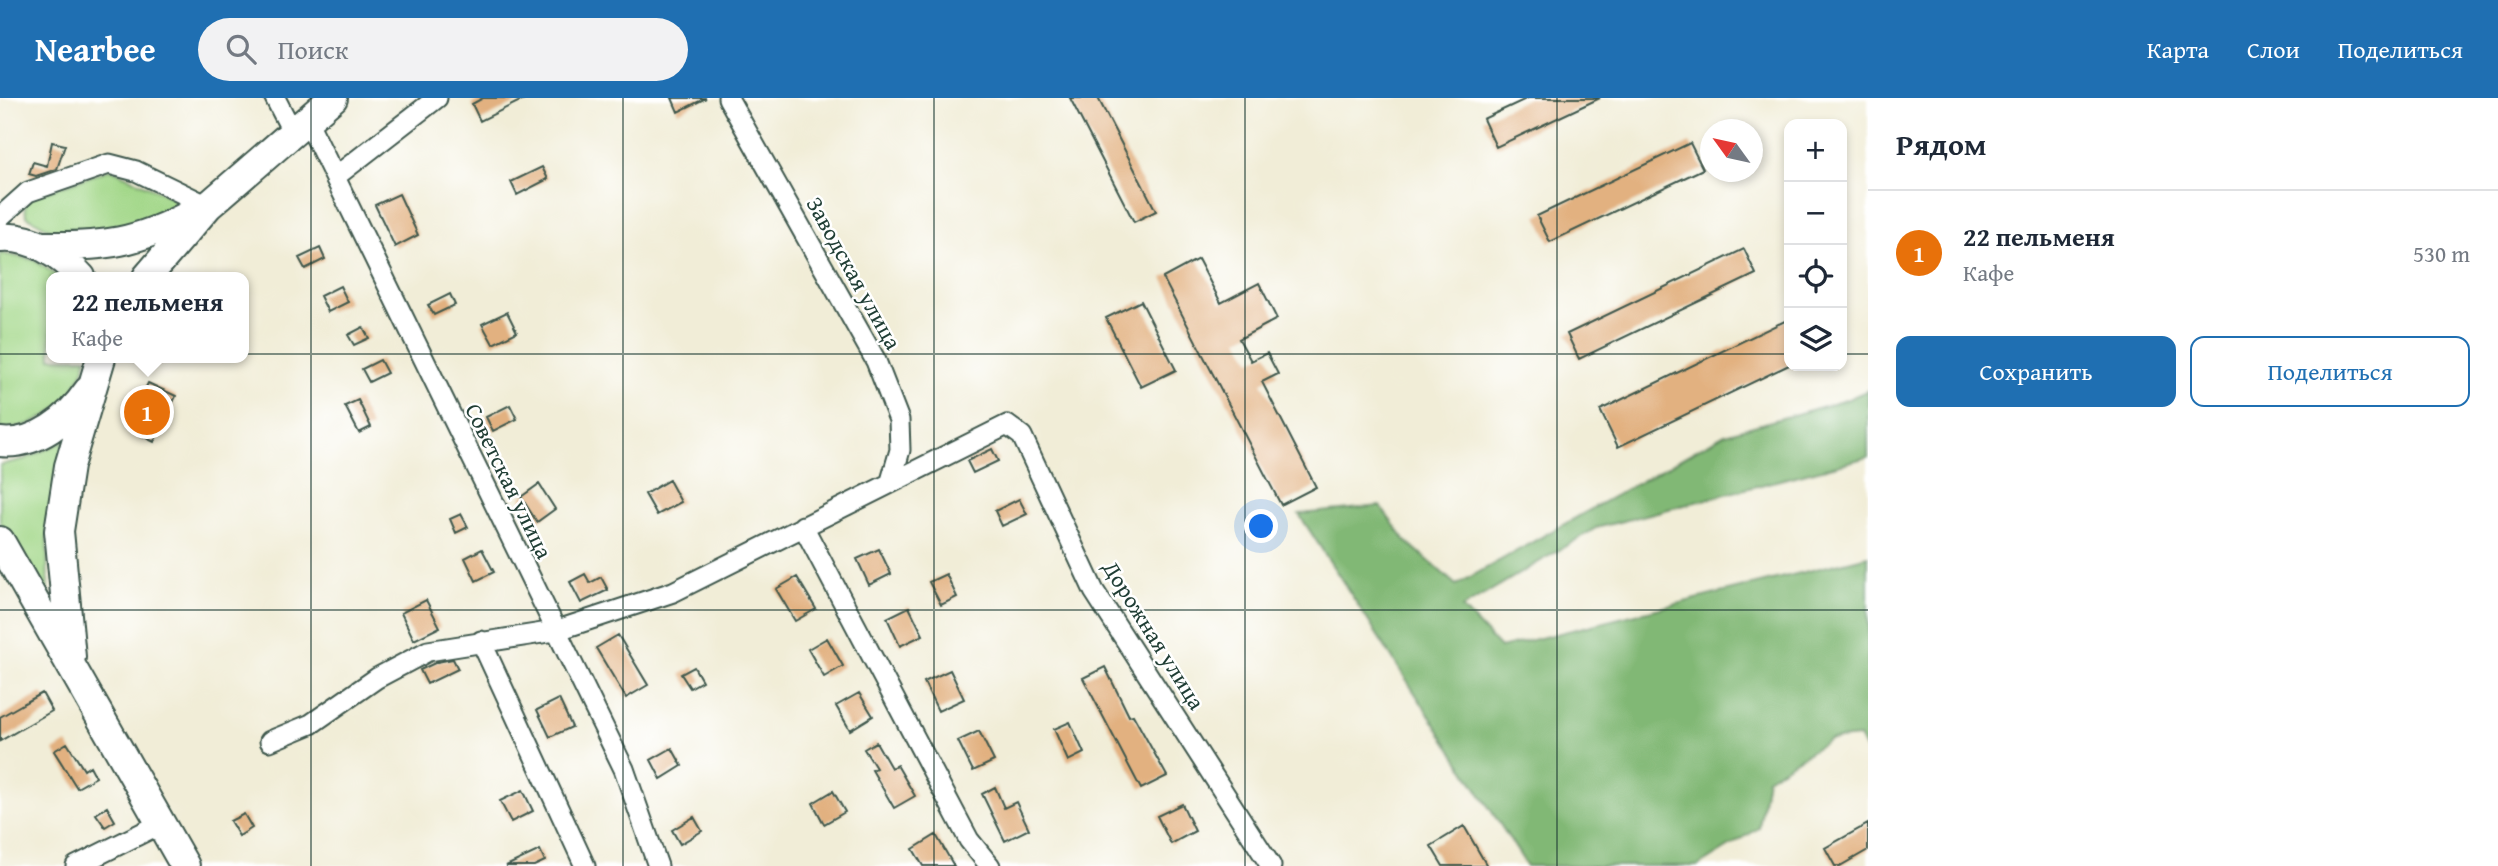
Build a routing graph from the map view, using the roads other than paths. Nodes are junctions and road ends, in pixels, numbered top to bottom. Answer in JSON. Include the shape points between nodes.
{"nodes":[{"id":1,"x":275,"y":98,"type":"edge"},
{"id":2,"x":333,"y":98,"type":"edge"},
{"id":3,"x":437,"y":98,"type":"edge"},
{"id":4,"x":728,"y":98,"type":"edge"},
{"id":5,"x":300,"y":127,"type":"junction"},
{"id":6,"x":335,"y":177,"type":"junction"},
{"id":7,"x":208,"y":206,"type":"junction"},
{"id":8,"x":1,"y":219,"type":"edge"},
{"id":9,"x":38,"y":245,"type":"junction"},
{"id":10,"x":76,"y":272,"type":"edge"},
{"id":11,"x":151,"y":272,"type":"edge"},
{"id":12,"x":100,"y":366,"type":"edge"},
{"id":13,"x":0,"y":442,"type":"edge"},
{"id":14,"x":891,"y":481,"type":"junction"},
{"id":15,"x":803,"y":526,"type":"junction"},
{"id":16,"x":5,"y":559,"type":"edge"},
{"id":17,"x":555,"y":631,"type":"junction"},
{"id":18,"x":481,"y":641,"type":"junction"},
{"id":19,"x":72,"y":671,"type":"junction"},
{"id":20,"x":270,"y":741,"type":"dead end"},
{"id":21,"x":160,"y":824,"type":"junction"},
{"id":22,"x":76,"y":866,"type":"edge"},
{"id":23,"x":185,"y":866,"type":"edge"},
{"id":24,"x":585,"y":866,"type":"edge"},
{"id":25,"x":658,"y":866,"type":"edge"},
{"id":26,"x":990,"y":866,"type":"edge"},
{"id":27,"x":1271,"y":866,"type":"edge"}],
"edges":[{"from":1,"to":5,"type":"street","name":"Советская улица"},
{"from":2,"to":5,"type":"highway"},
{"from":3,"to":6,"type":"street"},
{"from":4,"to":14,"type":"street","name":"Заводская улица","via":[[876,361],[899,420],[900,450]]},
{"from":5,"to":6,"type":"street","name":"Советская улица"},
{"from":5,"to":7,"type":"highway"},
{"from":6,"to":17,"type":"street","name":"Советская улица"},
{"from":7,"to":8,"type":"street","via":[[136,171],[109,164],[27,192]]},
{"from":7,"to":9,"type":"highway","via":[[126,242],[93,247]]},
{"from":7,"to":11,"type":"highway"},
{"from":8,"to":9,"type":"highway"},
{"from":9,"to":10,"type":"highway"},
{"from":12,"to":13,"type":"highway","via":[[74,412],[42,434]]},
{"from":12,"to":19,"type":"highway","via":[[69,466],[60,531]]},
{"from":14,"to":15,"type":"street"},
{"from":14,"to":27,"type":"street","name":"Дорожная улица","via":[[1007,425],[1022,436],[1094,591]]},
{"from":15,"to":17,"type":"street","via":[[673,592]]},
{"from":15,"to":26,"type":"street","via":[[969,840]]},
{"from":16,"to":19,"type":"highway"},
{"from":17,"to":18,"type":"street"},
{"from":17,"to":25,"type":"street","name":"Советская улица","via":[[624,769]]},
{"from":18,"to":20,"type":"street","via":[[428,652],[377,678],[311,724]]},
{"from":18,"to":24,"type":"street"},
{"from":19,"to":21,"type":"highway"},
{"from":21,"to":22,"type":"street"},
{"from":21,"to":23,"type":"highway"}]}
